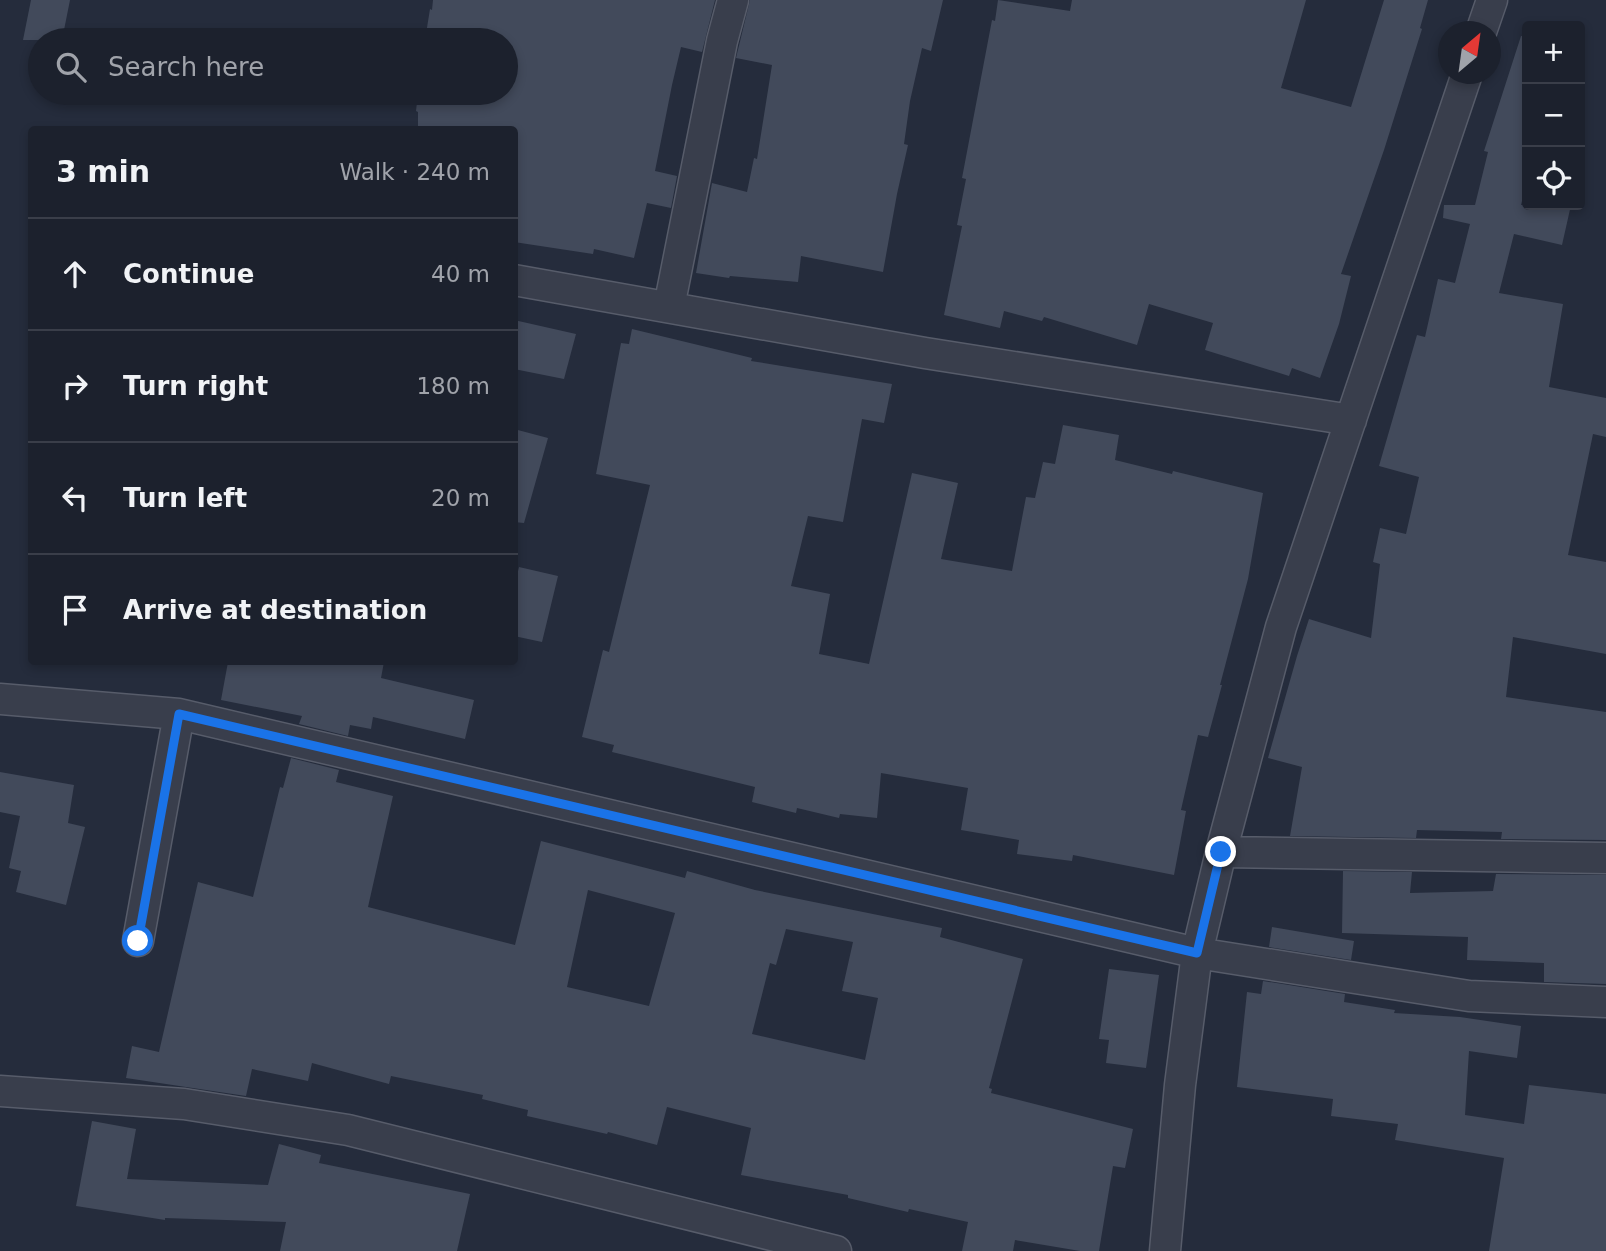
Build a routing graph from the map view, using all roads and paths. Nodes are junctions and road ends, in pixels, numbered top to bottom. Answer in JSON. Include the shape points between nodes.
{"nodes":[{"id":1,"x":733,"y":0,"type":"edge"},
{"id":2,"x":1492,"y":0,"type":"edge"},
{"id":3,"x":1485,"y":21,"type":"edge"},
{"id":4,"x":1464,"y":84,"type":"edge"},
{"id":5,"x":518,"y":281,"type":"edge"},
{"id":6,"x":668,"y":307,"type":"junction"},
{"id":7,"x":1351,"y":420,"type":"junction"},
{"id":8,"x":0,"y":699,"type":"edge"},
{"id":9,"x":179,"y":714,"type":"junction"},
{"id":10,"x":1221,"y":852,"type":"junction"},
{"id":11,"x":1606,"y":858,"type":"edge"},
{"id":12,"x":138,"y":941,"type":"dead end"},
{"id":13,"x":1197,"y":953,"type":"junction"},
{"id":14,"x":1606,"y":1002,"type":"edge"},
{"id":15,"x":0,"y":1091,"type":"edge"},
{"id":16,"x":836,"y":1251,"type":"edge"},
{"id":17,"x":1165,"y":1251,"type":"edge"}],
"edges":[{"from":1,"to":6,"type":"street"},
{"from":2,"to":3,"type":"street"},
{"from":4,"to":7,"type":"street"},
{"from":5,"to":6,"type":"street"},
{"from":6,"to":7,"type":"street"},
{"from":7,"to":10,"type":"street","via":[[1281,627]]},
{"from":8,"to":9,"type":"street"},
{"from":9,"to":12,"type":"street"},
{"from":9,"to":13,"type":"street"},
{"from":10,"to":11,"type":"street"},
{"from":10,"to":13,"type":"street"},
{"from":13,"to":14,"type":"street","via":[[1469,996]]},
{"from":13,"to":17,"type":"street"},
{"from":15,"to":16,"type":"street","via":[[184,1104],[348,1130]]}]}
